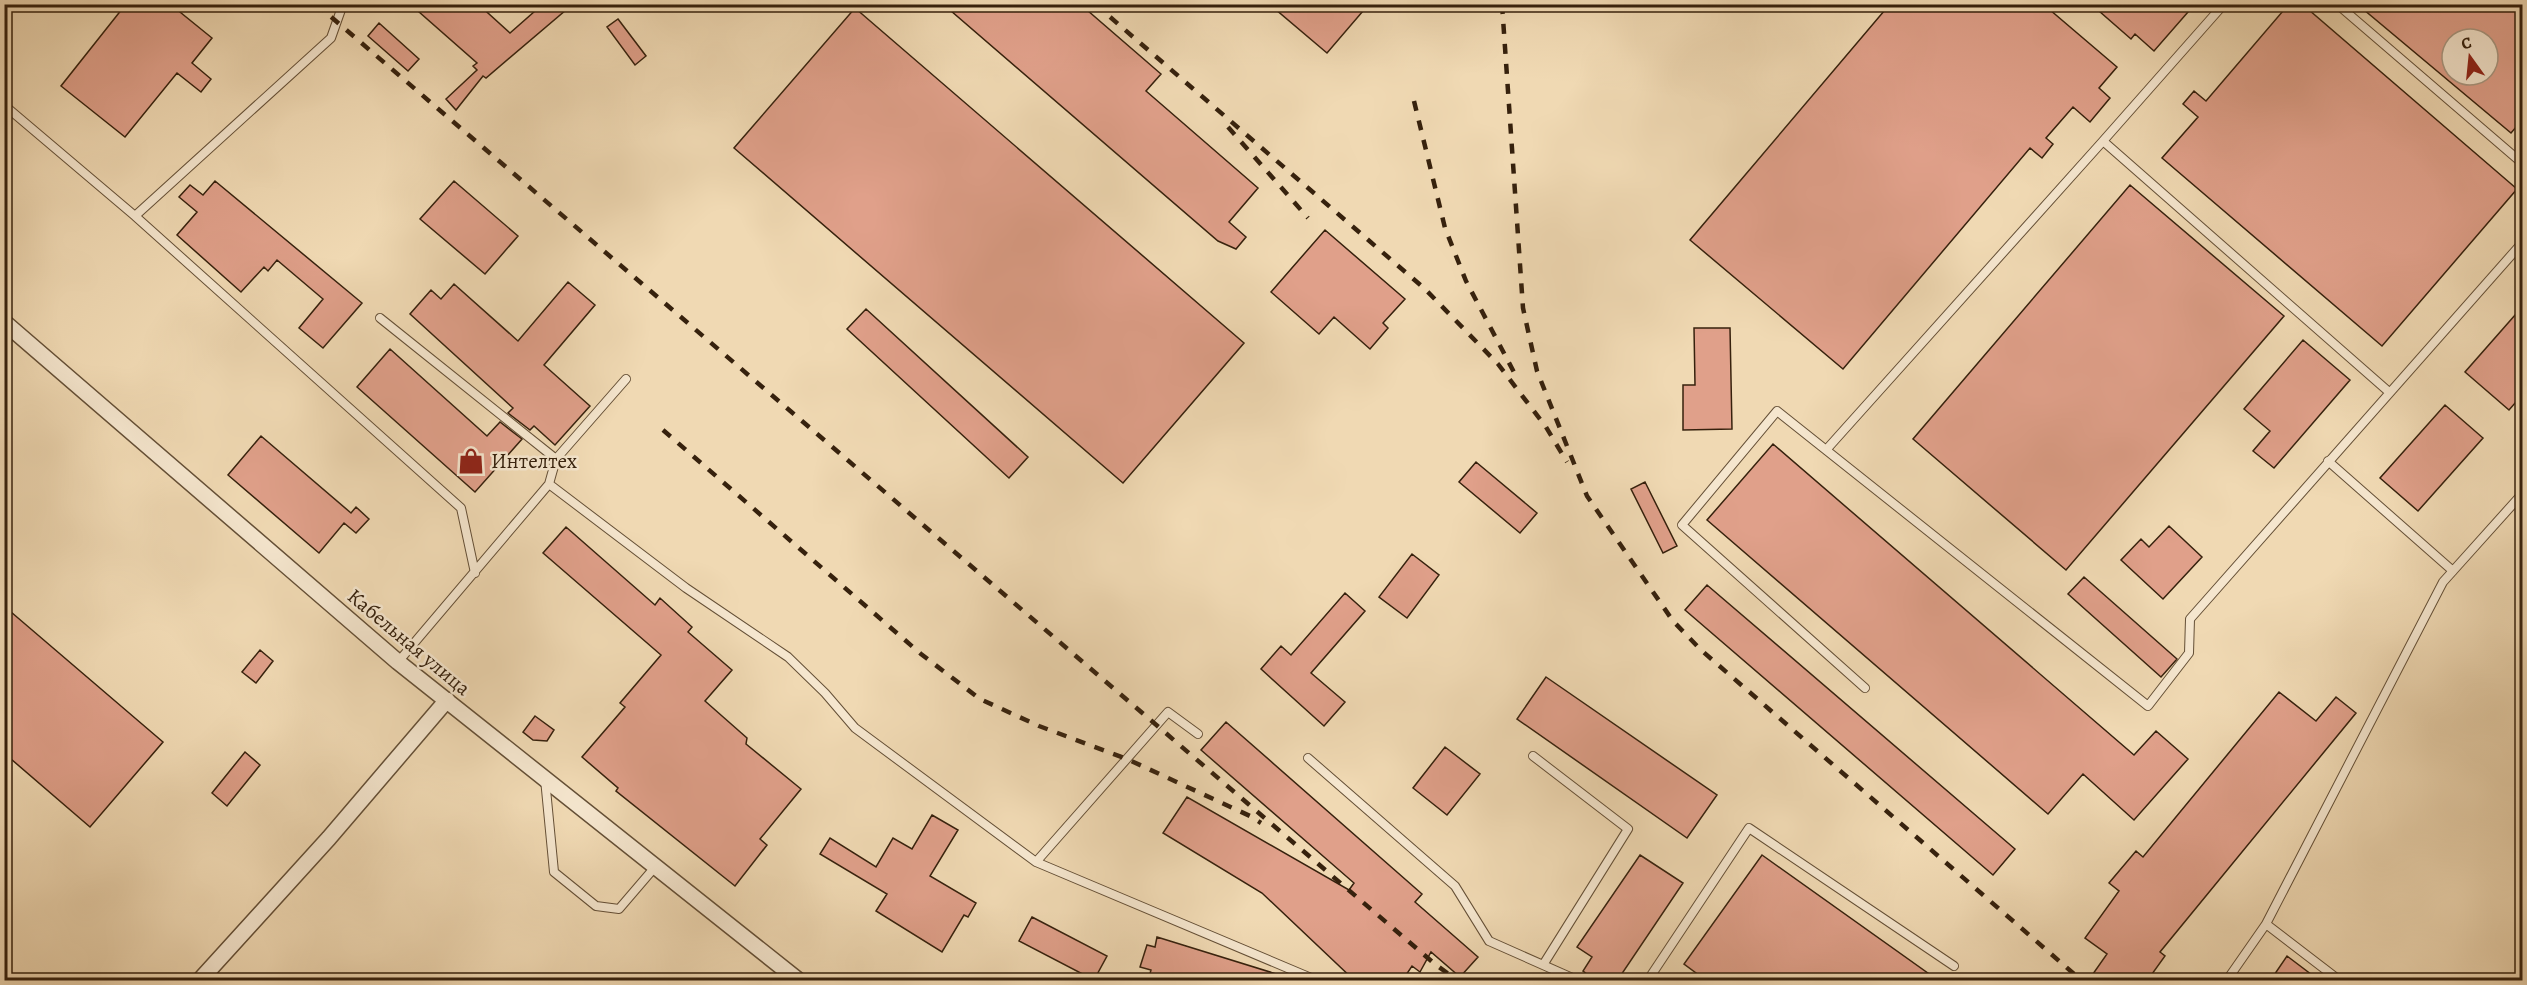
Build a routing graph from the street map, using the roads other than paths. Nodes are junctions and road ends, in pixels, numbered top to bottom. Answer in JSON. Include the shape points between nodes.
{"nodes":[{"id":1,"x":343,"y":4,"type":"edge"},
{"id":2,"x":2224,"y":4,"type":"edge"},
{"id":3,"x":2337,"y":4,"type":"edge"},
{"id":4,"x":4,"y":105,"type":"edge"},
{"id":5,"x":2103,"y":141,"type":"junction"},
{"id":6,"x":2523,"y":163,"type":"edge"},
{"id":7,"x":135,"y":216,"type":"junction"},
{"id":8,"x":2523,"y":243,"type":"edge"},
{"id":9,"x":380,"y":318,"type":"dead end"},
{"id":10,"x":4,"y":322,"type":"edge"},
{"id":11,"x":626,"y":379,"type":"dead end"},
{"id":12,"x":2389,"y":392,"type":"junction"},
{"id":13,"x":1826,"y":450,"type":"junction"},
{"id":14,"x":556,"y":459,"type":"junction"},
{"id":15,"x":2328,"y":461,"type":"junction"},
{"id":16,"x":549,"y":484,"type":"junction"},
{"id":17,"x":2523,"y":494,"type":"edge"},
{"id":18,"x":2453,"y":571,"type":"junction"},
{"id":19,"x":475,"y":573,"type":"junction"},
{"id":20,"x":398,"y":662,"type":"junction"},
{"id":21,"x":1865,"y":688,"type":"dead end"},
{"id":22,"x":447,"y":700,"type":"junction"},
{"id":23,"x":1198,"y":734,"type":"dead end"},
{"id":24,"x":1533,"y":756,"type":"dead end"},
{"id":25,"x":1308,"y":758,"type":"dead end"},
{"id":26,"x":545,"y":778,"type":"junction"},
{"id":27,"x":1036,"y":862,"type":"junction"},
{"id":28,"x":656,"y":867,"type":"junction"},
{"id":29,"x":2266,"y":924,"type":"junction"},
{"id":30,"x":1543,"y":965,"type":"junction"},
{"id":31,"x":1954,"y":966,"type":"dead end"},
{"id":32,"x":200,"y":981,"type":"edge"},
{"id":33,"x":798,"y":981,"type":"edge"},
{"id":34,"x":1316,"y":981,"type":"edge"},
{"id":35,"x":1577,"y":981,"type":"edge"},
{"id":36,"x":1648,"y":981,"type":"edge"},
{"id":37,"x":2228,"y":981,"type":"edge"},
{"id":38,"x":2338,"y":981,"type":"edge"}],
"edges":[{"from":1,"to":7,"type":"lane","via":[[331,38]]},
{"from":2,"to":5,"type":"lane"},
{"from":3,"to":6,"type":"lane"},
{"from":4,"to":7,"type":"lane"},
{"from":5,"to":12,"type":"lane"},
{"from":5,"to":13,"type":"lane"},
{"from":7,"to":19,"type":"lane","via":[[461,508]]},
{"from":8,"to":12,"type":"lane"},
{"from":9,"to":14,"type":"lane"},
{"from":10,"to":20,"type":"street","name":"Кабельная улица"},
{"from":11,"to":14,"type":"lane"},
{"from":12,"to":15,"type":"lane"},
{"from":13,"to":15,"type":"lane","via":[[2148,706],[2189,653],[2190,619]]},
{"from":13,"to":21,"type":"lane","via":[[1777,411],[1682,525]]},
{"from":14,"to":16,"type":"lane"},
{"from":15,"to":18,"type":"lane"},
{"from":16,"to":19,"type":"lane"},
{"from":16,"to":27,"type":"lane","via":[[686,588],[788,657],[855,728]]},
{"from":17,"to":18,"type":"lane"},
{"from":18,"to":29,"type":"lane","via":[[2443,582]]},
{"from":19,"to":20,"type":"lane"},
{"from":20,"to":22,"type":"street","name":"Кабельная улица"},
{"from":22,"to":26,"type":"street","name":"Кабельная улица"},
{"from":22,"to":32,"type":"street"},
{"from":23,"to":27,"type":"lane","via":[[1168,712]]},
{"from":24,"to":30,"type":"lane","via":[[1628,830]]},
{"from":25,"to":30,"type":"lane","via":[[1455,886],[1489,941]]},
{"from":26,"to":28,"type":"street","name":"Кабельная улица"},
{"from":26,"to":28,"type":"lane","via":[[554,872],[596,906],[619,909]]},
{"from":27,"to":34,"type":"lane"},
{"from":28,"to":33,"type":"street","name":"Кабельная улица"},
{"from":29,"to":37,"type":"lane"},
{"from":29,"to":38,"type":"lane"},
{"from":30,"to":35,"type":"lane"},
{"from":31,"to":36,"type":"lane","via":[[1749,828]]}]}
